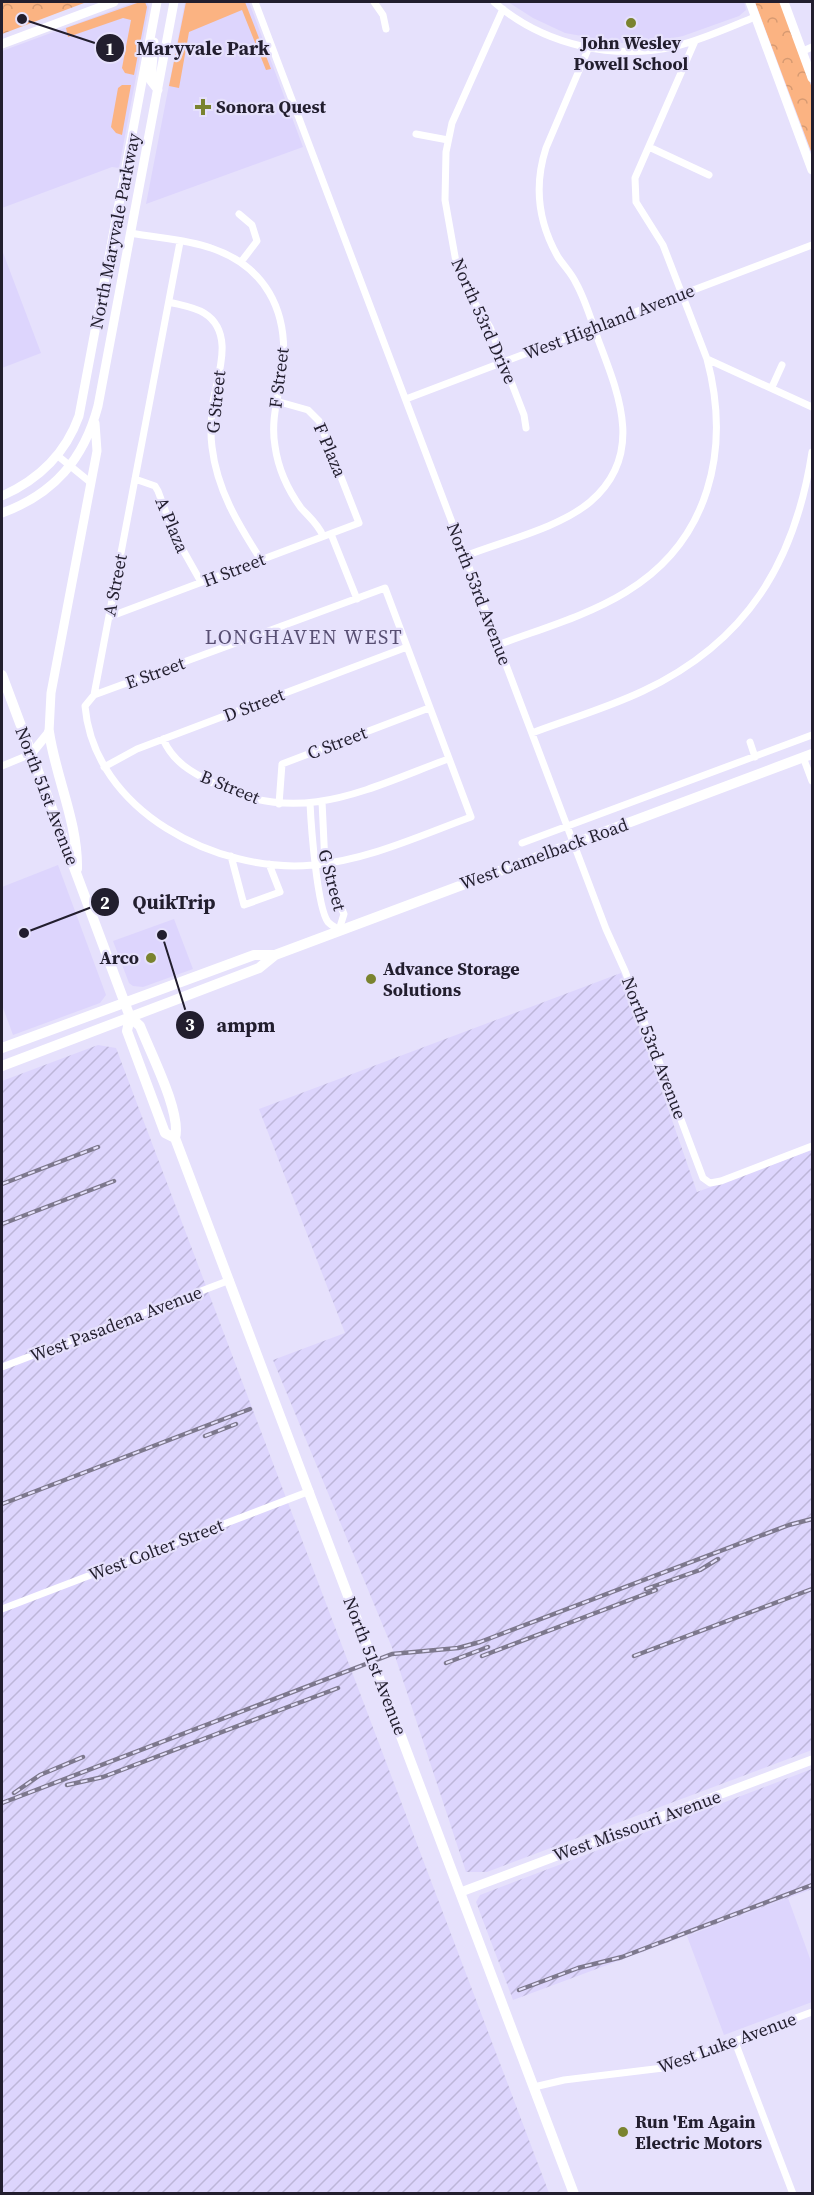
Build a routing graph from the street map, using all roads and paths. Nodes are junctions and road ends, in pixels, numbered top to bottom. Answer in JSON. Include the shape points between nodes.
{"nodes":[{"id":1,"x":114,"y":2,"type":"edge"},
{"id":2,"x":157,"y":2,"type":"edge"},
{"id":3,"x":174,"y":2,"type":"edge"},
{"id":4,"x":255,"y":2,"type":"edge"},
{"id":5,"x":374,"y":2,"type":"edge"},
{"id":6,"x":494,"y":2,"type":"edge"},
{"id":7,"x":750,"y":2,"type":"edge"},
{"id":8,"x":784,"y":2,"type":"edge"},
{"id":9,"x":503,"y":9,"type":"junction"},
{"id":10,"x":756,"y":17,"type":"junction"},
{"id":11,"x":153,"y":28,"type":"junction"},
{"id":12,"x":386,"y":29,"type":"dead end"},
{"id":13,"x":695,"y":41,"type":"junction"},
{"id":14,"x":2,"y":44,"type":"edge"},
{"id":15,"x":589,"y":47,"type":"junction"},
{"id":16,"x":813,"y":47,"type":"edge"},
{"id":17,"x":802,"y":51,"type":"junction"},
{"id":18,"x":813,"y":78,"type":"edge"},
{"id":19,"x":158,"y":90,"type":"junction"},
{"id":20,"x":149,"y":134,"type":"junction"},
{"id":21,"x":416,"y":134,"type":"dead end"},
{"id":22,"x":448,"y":140,"type":"junction"},
{"id":23,"x":132,"y":144,"type":"junction"},
{"id":24,"x":649,"y":147,"type":"junction"},
{"id":25,"x":813,"y":170,"type":"edge"},
{"id":26,"x":710,"y":175,"type":"dead end"},
{"id":27,"x":239,"y":214,"type":"dead end"},
{"id":28,"x":131,"y":233,"type":"junction"},
{"id":29,"x":180,"y":242,"type":"junction"},
{"id":30,"x":813,"y":245,"type":"edge"},
{"id":31,"x":241,"y":262,"type":"junction"},
{"id":32,"x":682,"y":294,"type":"junction"},
{"id":33,"x":169,"y":302,"type":"junction"},
{"id":34,"x":594,"y":328,"type":"junction"},
{"id":35,"x":707,"y":359,"type":"junction"},
{"id":36,"x":504,"y":362,"type":"junction"},
{"id":37,"x":782,"y":365,"type":"dead end"},
{"id":38,"x":772,"y":387,"type":"junction"},
{"id":39,"x":406,"y":399,"type":"junction"},
{"id":40,"x":276,"y":401,"type":"junction"},
{"id":41,"x":813,"y":407,"type":"edge"},
{"id":42,"x":94,"y":421,"type":"junction"},
{"id":43,"x":526,"y":428,"type":"dead end"},
{"id":44,"x":813,"y":452,"type":"edge"},
{"id":45,"x":58,"y":456,"type":"junction"},
{"id":46,"x":72,"y":466,"type":"junction"},
{"id":47,"x":135,"y":479,"type":"junction"},
{"id":48,"x":90,"y":482,"type":"junction"},
{"id":49,"x":2,"y":496,"type":"edge"},
{"id":50,"x":2,"y":513,"type":"edge"},
{"id":51,"x":359,"y":524,"type":"joint"},
{"id":52,"x":327,"y":535,"type":"junction"},
{"id":53,"x":465,"y":556,"type":"junction"},
{"id":54,"x":261,"y":560,"type":"junction"},
{"id":55,"x":201,"y":582,"type":"junction"},
{"id":56,"x":357,"y":599,"type":"junction"},
{"id":57,"x":109,"y":617,"type":"junction"},
{"id":58,"x":498,"y":645,"type":"junction"},
{"id":59,"x":407,"y":647,"type":"junction"},
{"id":60,"x":2,"y":675,"type":"edge"},
{"id":61,"x":94,"y":695,"type":"junction"},
{"id":62,"x":429,"y":708,"type":"junction"},
{"id":63,"x":50,"y":732,"type":"junction"},
{"id":64,"x":531,"y":733,"type":"junction"},
{"id":65,"x":813,"y":735,"type":"edge"},
{"id":66,"x":163,"y":739,"type":"junction"},
{"id":67,"x":750,"y":742,"type":"dead end"},
{"id":68,"x":31,"y":754,"type":"junction"},
{"id":69,"x":808,"y":756,"type":"edge"},
{"id":70,"x":755,"y":757,"type":"junction"},
{"id":71,"x":448,"y":759,"type":"junction"},
{"id":72,"x":2,"y":766,"type":"edge"},
{"id":73,"x":104,"y":767,"type":"junction"},
{"id":74,"x":813,"y":781,"type":"edge"},
{"id":75,"x":322,"y":801,"type":"junction"},
{"id":76,"x":310,"y":803,"type":"junction"},
{"id":77,"x":279,"y":804,"type":"junction"},
{"id":78,"x":567,"y":826,"type":"junction"},
{"id":79,"x":522,"y":843,"type":"dead end"},
{"id":80,"x":573,"y":844,"type":"junction"},
{"id":81,"x":231,"y":856,"type":"junction"},
{"id":82,"x":269,"y":864,"type":"junction"},
{"id":83,"x":325,"y":864,"type":"junction"},
{"id":84,"x":314,"y":865,"type":"junction"},
{"id":85,"x":77,"y":876,"type":"junction"},
{"id":86,"x":339,"y":930,"type":"junction"},
{"id":87,"x":275,"y":955,"type":"junction"},
{"id":88,"x":126,"y":1004,"type":"junction"},
{"id":89,"x":130,"y":1017,"type":"junction"},
{"id":90,"x":2,"y":1048,"type":"edge"},
{"id":91,"x":2,"y":1066,"type":"edge"},
{"id":92,"x":813,"y":1146,"type":"edge"},
{"id":93,"x":230,"y":1280,"type":"junction"},
{"id":94,"x":2,"y":1367,"type":"edge"},
{"id":95,"x":310,"y":1491,"type":"junction"},
{"id":96,"x":2,"y":1609,"type":"edge"},
{"id":97,"x":813,"y":1760,"type":"edge"},
{"id":98,"x":461,"y":1892,"type":"junction"},
{"id":99,"x":813,"y":2012,"type":"edge"},
{"id":100,"x":735,"y":2042,"type":"junction"},
{"id":101,"x":534,"y":2087,"type":"junction"},
{"id":102,"x":574,"y":2193,"type":"edge"},
{"id":103,"x":793,"y":2193,"type":"edge"}],
"edges":[{"from":1,"to":14,"type":"street"},
{"from":2,"to":11,"type":"street","name":"North Maryvale Parkway"},
{"from":3,"to":19,"type":"street","name":"North Maryvale Parkway"},
{"from":4,"to":39,"type":"street","name":"North 53rd Avenue"},
{"from":5,"to":12,"type":"street"},
{"from":6,"to":9,"type":"street"},
{"from":7,"to":10,"type":"street"},
{"from":8,"to":17,"type":"street"},
{"from":9,"to":15,"type":"street","via":[[544,33]]},
{"from":9,"to":22,"type":"street","name":"North 53rd Drive"},
{"from":10,"to":13,"type":"street"},
{"from":10,"to":25,"type":"street"},
{"from":11,"to":19,"type":"street","via":[[151,81]]},
{"from":11,"to":23,"type":"street","name":"North Maryvale Parkway"},
{"from":13,"to":15,"type":"street","via":[[639,51]]},
{"from":13,"to":24,"type":"street"},
{"from":15,"to":34,"type":"street","via":[[546,147],[537,194],[547,234],[576,283]]},
{"from":16,"to":17,"type":"street"},
{"from":17,"to":18,"type":"street"},
{"from":19,"to":20,"type":"street","name":"North Maryvale Parkway"},
{"from":20,"to":23,"type":"street"},
{"from":20,"to":28,"type":"street","name":"North Maryvale Parkway"},
{"from":21,"to":22,"type":"street"},
{"from":22,"to":36,"type":"street","name":"North 53rd Drive","via":[[444,191],[451,246],[466,289],[490,327]]},
{"from":23,"to":45,"type":"street","name":"North Maryvale Parkway","via":[[79,416]]},
{"from":24,"to":26,"type":"street"},
{"from":24,"to":32,"type":"street","via":[[635,178],[634,195],[663,245]]},
{"from":27,"to":31,"type":"street","via":[[252,225],[256,241]]},
{"from":28,"to":29,"type":"street","name":"F Street"},
{"from":28,"to":42,"type":"street","name":"North Maryvale Parkway"},
{"from":29,"to":31,"type":"street","name":"F Street","via":[[209,247]]},
{"from":29,"to":33,"type":"street","name":"A Street"},
{"from":30,"to":32,"type":"street","name":"West Highland Avenue"},
{"from":31,"to":40,"type":"street","name":"F Street","via":[[264,285],[280,315],[284,345]]},
{"from":32,"to":34,"type":"street","name":"West Highland Avenue"},
{"from":32,"to":35,"type":"street"},
{"from":33,"to":47,"type":"street","name":"A Street"},
{"from":33,"to":54,"type":"street","name":"G Street","via":[[202,311],[220,333],[223,348],[211,418],[213,457],[231,511]]},
{"from":34,"to":36,"type":"street","name":"West Highland Avenue"},
{"from":34,"to":53,"type":"street","via":[[623,418],[621,444],[609,478],[590,502],[567,517]]},
{"from":35,"to":38,"type":"street"},
{"from":35,"to":58,"type":"street","via":[[717,403],[716,461],[703,501],[684,537],[657,568],[626,593]]},
{"from":36,"to":39,"type":"street","name":"West Highland Avenue"},
{"from":36,"to":43,"type":"street","name":"North 53rd Drive"},
{"from":37,"to":38,"type":"street"},
{"from":38,"to":41,"type":"street"},
{"from":39,"to":53,"type":"street","name":"North 53rd Avenue"},
{"from":40,"to":51,"type":"street","name":"F Plaza","via":[[308,410],[319,421]]},
{"from":40,"to":52,"type":"street","name":"F Street","via":[[274,445],[282,472],[296,500]]},
{"from":42,"to":46,"type":"street","name":"North Maryvale Parkway"},
{"from":42,"to":48,"type":"street","name":"North Maryvale Parkway","via":[[98,438]]},
{"from":44,"to":64,"type":"street","via":[[800,515],[780,564],[756,600],[719,640],[683,668],[642,691]]},
{"from":45,"to":46,"type":"street"},
{"from":45,"to":49,"type":"street","name":"North Maryvale Parkway","via":[[31,480]]},
{"from":46,"to":48,"type":"street"},
{"from":46,"to":50,"type":"street","name":"North Maryvale Parkway","via":[[48,490]]},
{"from":47,"to":55,"type":"street","name":"A Plaza","via":[[158,490],[174,534]]},
{"from":47,"to":57,"type":"street","name":"A Street"},
{"from":48,"to":63,"type":"street","name":"North Maryvale Parkway","via":[[51,693]]},
{"from":51,"to":52,"type":"street","name":"H Street"},
{"from":52,"to":54,"type":"street","name":"H Street"},
{"from":52,"to":56,"type":"street","name":"F Street"},
{"from":53,"to":58,"type":"street","name":"North 53rd Avenue"},
{"from":54,"to":55,"type":"street","name":"H Street"},
{"from":55,"to":57,"type":"street","name":"H Street"},
{"from":56,"to":59,"type":"street","name":"E Street","via":[[385,588]]},
{"from":56,"to":61,"type":"street","name":"E Street"},
{"from":57,"to":61,"type":"street","name":"A Street"},
{"from":58,"to":64,"type":"street","name":"North 53rd Avenue"},
{"from":59,"to":62,"type":"street"},
{"from":59,"to":66,"type":"street","name":"D Street"},
{"from":60,"to":68,"type":"main road","name":"North 51st Avenue"},
{"from":61,"to":73,"type":"street","name":"A Street","via":[[85,706],[86,717]]},
{"from":62,"to":71,"type":"street"},
{"from":62,"to":77,"type":"street","name":"C Street","via":[[282,764]]},
{"from":63,"to":68,"type":"street"},
{"from":63,"to":85,"type":"main road","via":[[56,771],[77,840]]},
{"from":64,"to":78,"type":"street","name":"North 53rd Avenue"},
{"from":65,"to":70,"type":"street","name":"West Camelback Road"},
{"from":66,"to":73,"type":"street","name":"D Street"},
{"from":66,"to":77,"type":"street","name":"B Street","via":[[173,758],[201,777],[239,794]]},
{"from":67,"to":70,"type":"street"},
{"from":68,"to":72,"type":"street"},
{"from":68,"to":85,"type":"main road","name":"North 51st Avenue"},
{"from":69,"to":74,"type":"street"},
{"from":69,"to":80,"type":"main road","name":"West Camelback Road"},
{"from":70,"to":78,"type":"street","name":"West Camelback Road"},
{"from":71,"to":75,"type":"street","name":"B Street","via":[[336,800]]},
{"from":71,"to":83,"type":"street","name":"A Street","via":[[471,817],[370,854]]},
{"from":73,"to":81,"type":"street","name":"A Street","via":[[152,820]]},
{"from":75,"to":76,"type":"street","name":"B Street"},
{"from":75,"to":83,"type":"street","name":"G Street"},
{"from":76,"to":77,"type":"street","name":"B Street"},
{"from":76,"to":84,"type":"street","name":"G Street"},
{"from":78,"to":79,"type":"street","name":"West Camelback Road"},
{"from":78,"to":80,"type":"street","name":"North 53rd Avenue"},
{"from":80,"to":86,"type":"main road","name":"West Camelback Road"},
{"from":80,"to":92,"type":"street","name":"North 53rd Avenue","via":[[703,1178],[710,1183],[721,1181]]},
{"from":81,"to":82,"type":"street","name":"A Street"},
{"from":81,"to":82,"type":"street","via":[[244,904],[280,892]]},
{"from":82,"to":84,"type":"street","name":"A Street"},
{"from":83,"to":84,"type":"street","name":"A Street"},
{"from":83,"to":86,"type":"street","name":"G Street","via":[[344,914]]},
{"from":84,"to":86,"type":"street","name":"G Street","via":[[327,921]]},
{"from":85,"to":88,"type":"main road","name":"North 51st Avenue"},
{"from":86,"to":87,"type":"main road","name":"West Camelback Road"},
{"from":87,"to":88,"type":"main road","name":"West Camelback Road","via":[[254,955]]},
{"from":87,"to":89,"type":"main road","name":"West Camelback Road","via":[[259,968]]},
{"from":88,"to":89,"type":"main road","name":"North 51st Avenue"},
{"from":88,"to":90,"type":"main road","name":"West Camelback Road"},
{"from":89,"to":91,"type":"main road","name":"West Camelback Road"},
{"from":89,"to":93,"type":"main road","name":"North 51st Avenue","via":[[140,1026],[168,1099],[178,1127],[175,1138]]},
{"from":93,"to":94,"type":"street","name":"West Pasadena Avenue"},
{"from":93,"to":95,"type":"main road","name":"North 51st Avenue"},
{"from":95,"to":96,"type":"street","name":"West Colter Street"},
{"from":95,"to":98,"type":"main road","name":"North 51st Avenue"},
{"from":97,"to":98,"type":"street","name":"West Missouri Avenue"},
{"from":98,"to":101,"type":"main road","name":"North 51st Avenue"},
{"from":99,"to":100,"type":"street","name":"West Luke Avenue"},
{"from":100,"to":101,"type":"street","name":"West Luke Avenue","via":[[663,2068]]},
{"from":100,"to":103,"type":"street"},
{"from":101,"to":102,"type":"main road","name":"North 51st Avenue"}]}
